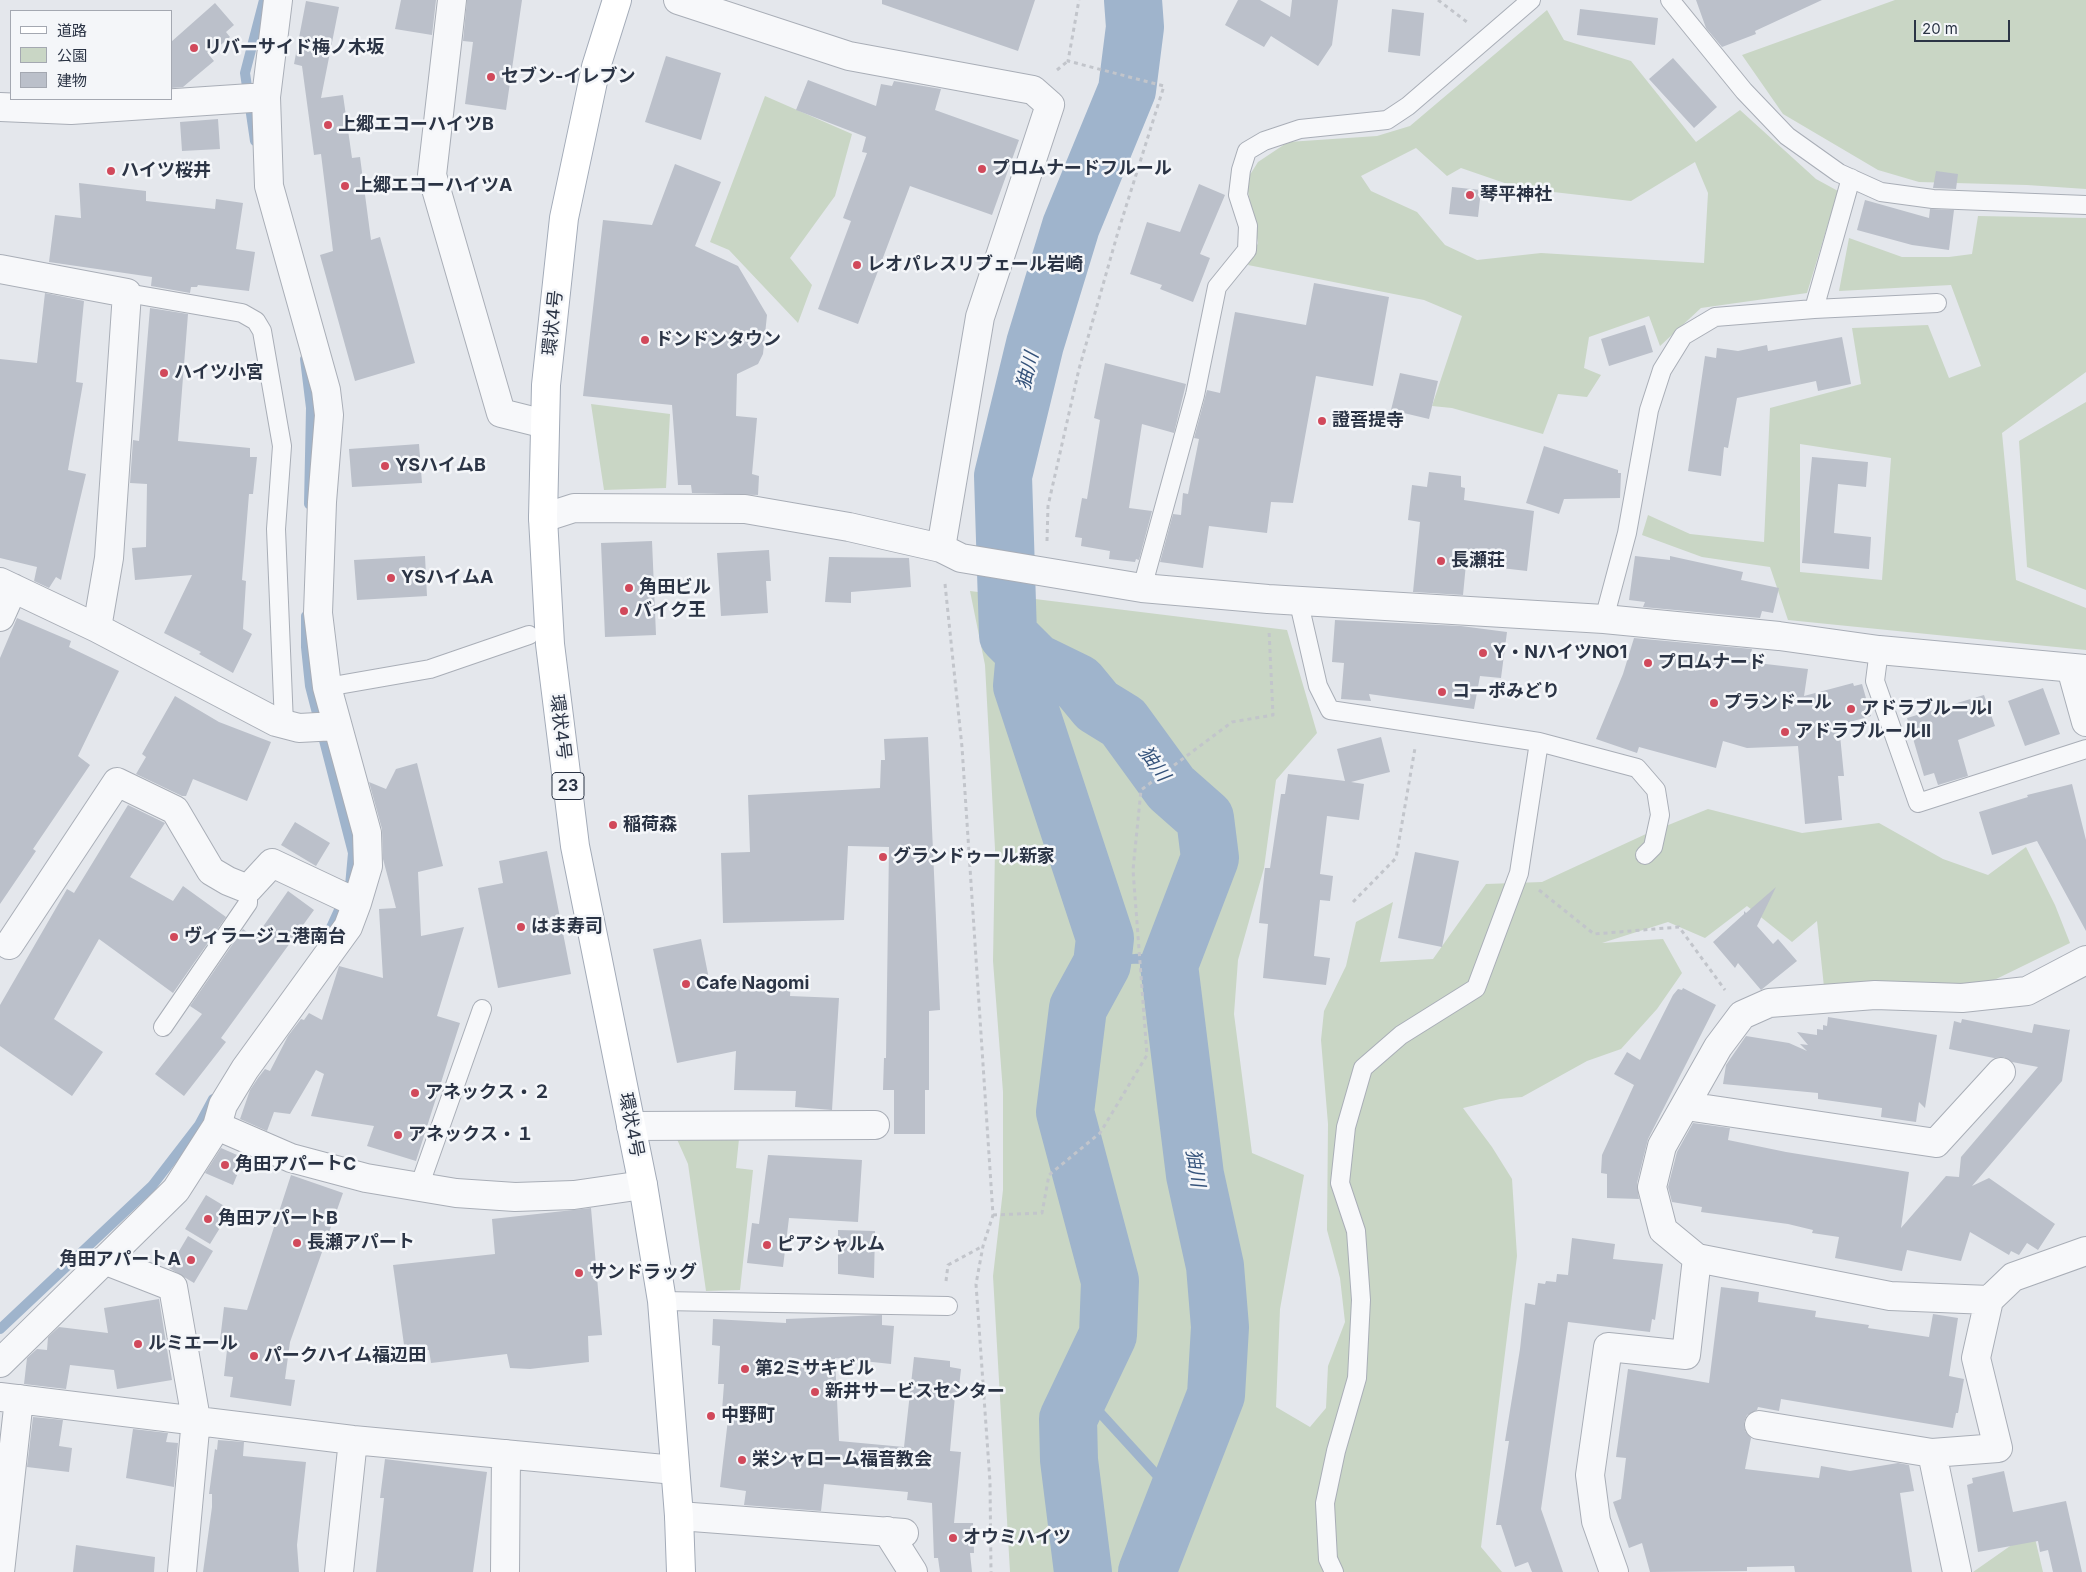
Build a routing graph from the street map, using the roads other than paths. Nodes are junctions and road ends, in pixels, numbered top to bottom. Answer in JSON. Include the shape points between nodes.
{"nodes":[{"id":1,"x":278,"y":0,"type":"edge"},
{"id":2,"x":452,"y":0,"type":"edge"},
{"id":3,"x":617,"y":0,"type":"edge"},
{"id":4,"x":678,"y":0,"type":"edge"},
{"id":5,"x":1530,"y":0,"type":"edge"},
{"id":6,"x":1670,"y":0,"type":"edge"},
{"id":7,"x":260,"y":97,"type":"junction"},
{"id":8,"x":0,"y":107,"type":"edge"},
{"id":9,"x":1851,"y":178,"type":"junction"},
{"id":10,"x":2086,"y":205,"type":"edge"},
{"id":11,"x":0,"y":269,"type":"edge"},
{"id":12,"x":127,"y":293,"type":"junction"},
{"id":13,"x":1937,"y":303,"type":"dead end"},
{"id":14,"x":1814,"y":309,"type":"junction"},
{"id":15,"x":545,"y":424,"type":"junction"},
{"id":16,"x":543,"y":518,"type":"junction"},
{"id":17,"x":951,"y":553,"type":"junction"},
{"id":18,"x":7,"y":585,"type":"edge"},
{"id":19,"x":1142,"y":588,"type":"junction"},
{"id":20,"x":1298,"y":599,"type":"junction"},
{"id":21,"x":0,"y":617,"type":"edge"},
{"id":22,"x":1604,"y":619,"type":"junction"},
{"id":23,"x":97,"y":628,"type":"junction"},
{"id":24,"x":530,"y":635,"type":"dead end"},
{"id":25,"x":1879,"y":650,"type":"junction"},
{"id":26,"x":2078,"y":668,"type":"edge"},
{"id":27,"x":326,"y":687,"type":"junction"},
{"id":28,"x":2086,"y":722,"type":"edge"},
{"id":29,"x":292,"y":726,"type":"junction"},
{"id":30,"x":335,"y":726,"type":"junction"},
{"id":31,"x":1540,"y":742,"type":"junction"},
{"id":32,"x":2086,"y":749,"type":"edge"},
{"id":33,"x":1645,"y":855,"type":"dead end"},
{"id":34,"x":248,"y":889,"type":"junction"},
{"id":35,"x":351,"y":900,"type":"junction"},
{"id":36,"x":3,"y":948,"type":"edge"},
{"id":37,"x":2086,"y":960,"type":"edge"},
{"id":38,"x":482,"y":1010,"type":"dead end"},
{"id":39,"x":163,"y":1027,"type":"dead end"},
{"id":40,"x":2001,"y":1072,"type":"dead end"},
{"id":41,"x":1686,"y":1106,"type":"junction"},
{"id":42,"x":217,"y":1126,"type":"junction"},
{"id":43,"x":631,"y":1126,"type":"junction"},
{"id":44,"x":876,"y":1126,"type":"dead end"},
{"id":45,"x":643,"y":1184,"type":"junction"},
{"id":46,"x":419,"y":1187,"type":"junction"},
{"id":47,"x":2086,"y":1251,"type":"edge"},
{"id":48,"x":1697,"y":1258,"type":"junction"},
{"id":49,"x":104,"y":1260,"type":"junction"},
{"id":50,"x":1989,"y":1300,"type":"junction"},
{"id":51,"x":662,"y":1302,"type":"junction"},
{"id":52,"x":948,"y":1306,"type":"dead end"},
{"id":53,"x":0,"y":1363,"type":"edge"},
{"id":54,"x":9,"y":1398,"type":"edge"},
{"id":55,"x":196,"y":1419,"type":"junction"},
{"id":56,"x":1759,"y":1425,"type":"dead end"},
{"id":57,"x":353,"y":1440,"type":"junction"},
{"id":58,"x":506,"y":1454,"type":"junction"},
{"id":59,"x":1932,"y":1454,"type":"junction"},
{"id":60,"x":675,"y":1470,"type":"junction"},
{"id":61,"x":680,"y":1516,"type":"junction"},
{"id":62,"x":0,"y":1572,"type":"edge"},
{"id":63,"x":182,"y":1572,"type":"edge"},
{"id":64,"x":339,"y":1572,"type":"edge"},
{"id":65,"x":505,"y":1572,"type":"edge"},
{"id":66,"x":681,"y":1572,"type":"edge"},
{"id":67,"x":913,"y":1572,"type":"edge"},
{"id":68,"x":1334,"y":1572,"type":"edge"},
{"id":69,"x":1614,"y":1572,"type":"edge"},
{"id":70,"x":1957,"y":1572,"type":"edge"}],
"edges":[{"from":1,"to":7,"type":"street"},
{"from":2,"to":15,"type":"street","via":[[432,174],[501,413]]},
{"from":3,"to":15,"type":"main road","name":"環状4号","number":"23","via":[[596,67],[564,218],[546,385]]},
{"from":4,"to":17,"type":"street","via":[[849,56],[1033,90],[1050,105],[980,317]]},
{"from":5,"to":19,"type":"lane","via":[[1408,106],[1387,120],[1300,128],[1247,151],[1238,195],[1248,226],[1246,250],[1217,287],[1195,395]]},
{"from":6,"to":9,"type":"lane","via":[[1744,91],[1787,136]]},
{"from":7,"to":8,"type":"street","via":[[71,110]]},
{"from":7,"to":27,"type":"street","via":[[269,186],[326,390],[329,415],[318,613]]},
{"from":9,"to":10,"type":"lane","via":[[1881,192],[1933,199]]},
{"from":9,"to":14,"type":"lane"},
{"from":11,"to":12,"type":"street"},
{"from":12,"to":23,"type":"street","via":[[110,558]]},
{"from":12,"to":29,"type":"lane","via":[[242,313],[256,321],[262,331],[282,446],[276,529]]},
{"from":13,"to":14,"type":"lane"},
{"from":14,"to":22,"type":"lane","via":[[1715,318],[1683,336],[1662,370],[1649,410],[1627,533]]},
{"from":15,"to":16,"type":"main road","name":"環状4号","number":"23"},
{"from":16,"to":17,"type":"street","via":[[574,508],[745,510],[849,527]]},
{"from":16,"to":43,"type":"main road","name":"環状4号","number":"23","via":[[550,644],[576,846]]},
{"from":17,"to":19,"type":"street"},
{"from":18,"to":21,"type":"street"},
{"from":18,"to":23,"type":"street"},
{"from":19,"to":20,"type":"street"},
{"from":20,"to":22,"type":"street"},
{"from":20,"to":31,"type":"lane","via":[[1318,686],[1330,710]]},
{"from":22,"to":25,"type":"street","via":[[1779,636]]},
{"from":23,"to":29,"type":"street"},
{"from":24,"to":27,"type":"lane","via":[[430,669]]},
{"from":25,"to":26,"type":"street"},
{"from":25,"to":32,"type":"lane","via":[[1875,681],[1918,803]]},
{"from":26,"to":28,"type":"street"},
{"from":27,"to":30,"type":"street"},
{"from":29,"to":30,"type":"street"},
{"from":30,"to":35,"type":"street","via":[[367,832],[368,866]]},
{"from":31,"to":33,"type":"lane","via":[[1637,768],[1656,790],[1660,815],[1653,847]]},
{"from":31,"to":68,"type":"lane","via":[[1519,873],[1476,988],[1401,1035],[1363,1068],[1346,1127],[1340,1183],[1356,1230],[1361,1300],[1356,1378],[1325,1503],[1328,1558]]},
{"from":34,"to":35,"type":"street","via":[[272,863]]},
{"from":34,"to":36,"type":"street","via":[[211,871],[175,810],[117,782]]},
{"from":34,"to":39,"type":"lane","via":[[248,903]]},
{"from":35,"to":42,"type":"street","via":[[348,928],[245,1069],[223,1105]]},
{"from":37,"to":41,"type":"street","via":[[2027,991],[1962,998],[1875,995],[1769,1002],[1742,1015],[1718,1047]]},
{"from":38,"to":46,"type":"lane"},
{"from":40,"to":41,"type":"street","via":[[1936,1143]]},
{"from":41,"to":48,"type":"street","via":[[1662,1146],[1652,1187],[1663,1230]]},
{"from":42,"to":46,"type":"street","via":[[291,1158],[366,1178]]},
{"from":42,"to":49,"type":"street","via":[[176,1190]]},
{"from":43,"to":44,"type":"street"},
{"from":43,"to":45,"type":"main road","name":"環状4号","number":"23"},
{"from":45,"to":46,"type":"street","via":[[574,1195],[514,1197],[456,1194]]},
{"from":45,"to":51,"type":"main road","name":"環状4号","number":"23"},
{"from":47,"to":50,"type":"street","via":[[2013,1277]]},
{"from":48,"to":50,"type":"street","via":[[1890,1296]]},
{"from":48,"to":69,"type":"street","via":[[1686,1355],[1608,1347],[1590,1475],[1596,1521]]},
{"from":49,"to":53,"type":"street"},
{"from":49,"to":55,"type":"street","via":[[173,1287]]},
{"from":50,"to":59,"type":"street","via":[[1976,1358],[1998,1448]]},
{"from":51,"to":52,"type":"lane"},
{"from":51,"to":60,"type":"main road","name":"環状4号","number":"23"},
{"from":54,"to":55,"type":"street"},
{"from":54,"to":62,"type":"street"},
{"from":55,"to":57,"type":"street"},
{"from":55,"to":63,"type":"street"},
{"from":56,"to":59,"type":"street"},
{"from":57,"to":58,"type":"street"},
{"from":57,"to":64,"type":"street"},
{"from":58,"to":60,"type":"street"},
{"from":58,"to":65,"type":"street"},
{"from":59,"to":70,"type":"street"},
{"from":60,"to":61,"type":"main road","name":"環状4号","number":"23"},
{"from":61,"to":66,"type":"main road","name":"環状4号","number":"23"},
{"from":61,"to":67,"type":"street","via":[[896,1532]]}]}
